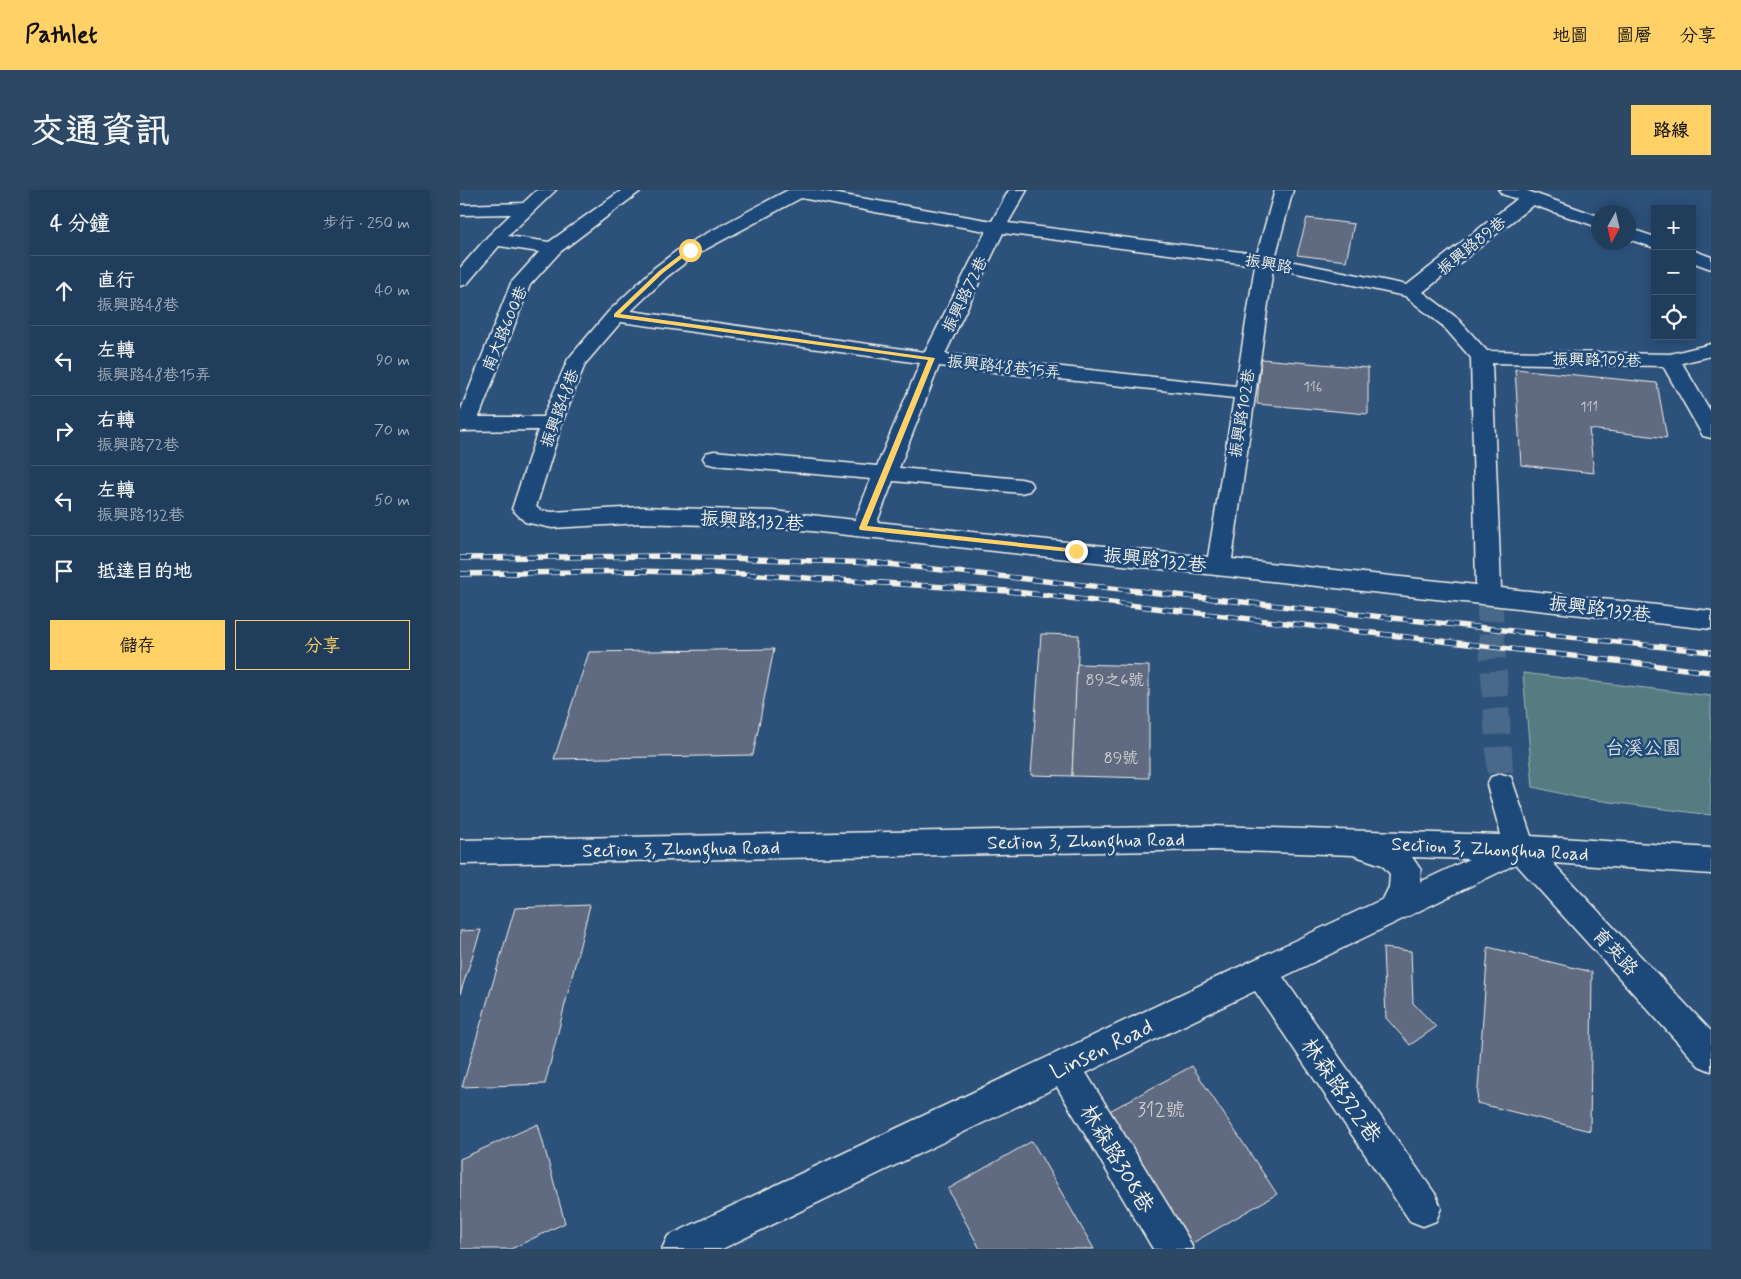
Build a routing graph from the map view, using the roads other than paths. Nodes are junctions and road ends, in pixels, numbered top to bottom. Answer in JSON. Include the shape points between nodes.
{"nodes":[{"id":1,"x":547,"y":190,"type":"edge"},
{"id":2,"x":632,"y":190,"type":"edge"},
{"id":3,"x":1018,"y":190,"type":"edge"},
{"id":4,"x":1284,"y":190,"type":"edge"},
{"id":5,"x":1508,"y":190,"type":"edge"},
{"id":6,"x":798,"y":191,"type":"edge"},
{"id":7,"x":1530,"y":198,"type":"junction"},
{"id":8,"x":527,"y":208,"type":"junction"},
{"id":9,"x":460,"y":210,"type":"edge"},
{"id":10,"x":1591,"y":220,"type":"edge"},
{"id":11,"x":997,"y":227,"type":"junction"},
{"id":12,"x":1636,"y":236,"type":"edge"},
{"id":13,"x":494,"y":240,"type":"junction"},
{"id":14,"x":1651,"y":242,"type":"edge"},
{"id":15,"x":553,"y":248,"type":"junction"},
{"id":16,"x":1696,"y":257,"type":"edge"},
{"id":17,"x":1265,"y":261,"type":"junction"},
{"id":18,"x":1711,"y":263,"type":"edge"},
{"id":19,"x":460,"y":280,"type":"edge"},
{"id":20,"x":1412,"y":292,"type":"junction"},
{"id":21,"x":616,"y":315,"type":"junction"},
{"id":22,"x":1711,"y":350,"type":"edge"},
{"id":23,"x":1481,"y":357,"type":"junction"},
{"id":24,"x":932,"y":358,"type":"junction"},
{"id":25,"x":1670,"y":360,"type":"junction"},
{"id":26,"x":1244,"y":393,"type":"junction"},
{"id":27,"x":551,"y":423,"type":"junction"},
{"id":28,"x":463,"y":424,"type":"edge"},
{"id":29,"x":1711,"y":431,"type":"edge"},
{"id":30,"x":714,"y":458,"type":"dead end"},
{"id":31,"x":885,"y":473,"type":"junction"},
{"id":32,"x":1021,"y":486,"type":"dead end"},
{"id":33,"x":529,"y":496,"type":"joint"},
{"id":34,"x":863,"y":528,"type":"junction"},
{"id":35,"x":1219,"y":566,"type":"junction"},
{"id":36,"x":1489,"y":595,"type":"junction"},
{"id":37,"x":1711,"y":620,"type":"edge"},
{"id":38,"x":1501,"y":785,"type":"tunnel mouth"},
{"id":39,"x":1344,"y":842,"type":"junction"},
{"id":40,"x":1520,"y":848,"type":"junction"},
{"id":41,"x":460,"y":852,"type":"edge"},
{"id":42,"x":1711,"y":860,"type":"edge"},
{"id":43,"x":1394,"y":908,"type":"junction"},
{"id":44,"x":1261,"y":972,"type":"junction"},
{"id":45,"x":1711,"y":1055,"type":"edge"},
{"id":46,"x":1063,"y":1066,"type":"junction"},
{"id":47,"x":1423,"y":1208,"type":"dead end"},
{"id":48,"x":681,"y":1249,"type":"edge"},
{"id":49,"x":1174,"y":1249,"type":"edge"}],
"edges":[{"from":1,"to":8,"type":"street"},
{"from":2,"to":15,"type":"street","name":"南大路600巷"},
{"from":3,"to":11,"type":"street","name":"振興路72巷"},
{"from":4,"to":17,"type":"street","name":"振興路102巷"},
{"from":5,"to":7,"type":"street"},
{"from":6,"to":11,"type":"street","name":"振興路"},
{"from":6,"to":21,"type":"street","name":"振興路48巷","via":[[690,250],[661,272]]},
{"from":7,"to":10,"type":"street"},
{"from":7,"to":20,"type":"street","name":"振興路89巷"},
{"from":8,"to":9,"type":"street"},
{"from":8,"to":13,"type":"street"},
{"from":11,"to":17,"type":"street","name":"振興路"},
{"from":11,"to":24,"type":"street","name":"振興路72巷"},
{"from":12,"to":14,"type":"street"},
{"from":13,"to":15,"type":"street"},
{"from":13,"to":19,"type":"street"},
{"from":15,"to":28,"type":"street","name":"南大路600巷","via":[[521,283]]},
{"from":16,"to":18,"type":"street"},
{"from":17,"to":20,"type":"street","name":"振興路"},
{"from":17,"to":26,"type":"street","name":"振興路102巷"},
{"from":20,"to":23,"type":"street","name":"振興路","via":[[1450,322]]},
{"from":21,"to":24,"type":"street","name":"振興路48巷15弄"},
{"from":21,"to":27,"type":"street","name":"振興路48巷","via":[[575,362]]},
{"from":22,"to":25,"type":"street","name":"振興路109巷"},
{"from":23,"to":25,"type":"street","name":"振興路109巷"},
{"from":23,"to":36,"type":"street"},
{"from":24,"to":26,"type":"street","name":"振興路48巷15弄"},
{"from":24,"to":31,"type":"street","name":"振興路72巷"},
{"from":25,"to":29,"type":"street"},
{"from":26,"to":35,"type":"street","name":"振興路102巷"},
{"from":27,"to":28,"type":"street","name":"南大路600巷"},
{"from":27,"to":33,"type":"street","name":"振興路48巷"},
{"from":30,"to":31,"type":"street"},
{"from":31,"to":32,"type":"street"},
{"from":31,"to":34,"type":"street","name":"振興路72巷"},
{"from":33,"to":34,"type":"street","name":"振興路132巷","via":[[524,509],[533,517],[552,520],[713,516]]},
{"from":34,"to":35,"type":"street","name":"振興路132巷"},
{"from":35,"to":36,"type":"street","name":"振興路132巷"},
{"from":36,"to":37,"type":"street","name":"振興路139巷"},
{"from":38,"to":40,"type":"street"},
{"from":39,"to":40,"type":"street","name":"Section 3, Zhonghua Road"},
{"from":39,"to":41,"type":"street","name":"Section 3, Zhonghua Road","via":[[1211,838]]},
{"from":39,"to":43,"type":"street","via":[[1392,856],[1406,870],[1404,887]]},
{"from":40,"to":42,"type":"street","name":"Section 3, Zhonghua Road"},
{"from":40,"to":43,"type":"street","name":"Linsen Road"},
{"from":40,"to":45,"type":"street","name":"育英路"},
{"from":43,"to":44,"type":"street","name":"Linsen Road"},
{"from":44,"to":46,"type":"street","name":"Linsen Road"},
{"from":44,"to":47,"type":"street","name":"林森路322巷"},
{"from":46,"to":48,"type":"street","name":"Linsen Road"},
{"from":46,"to":49,"type":"street","name":"林森路308巷"}]}
